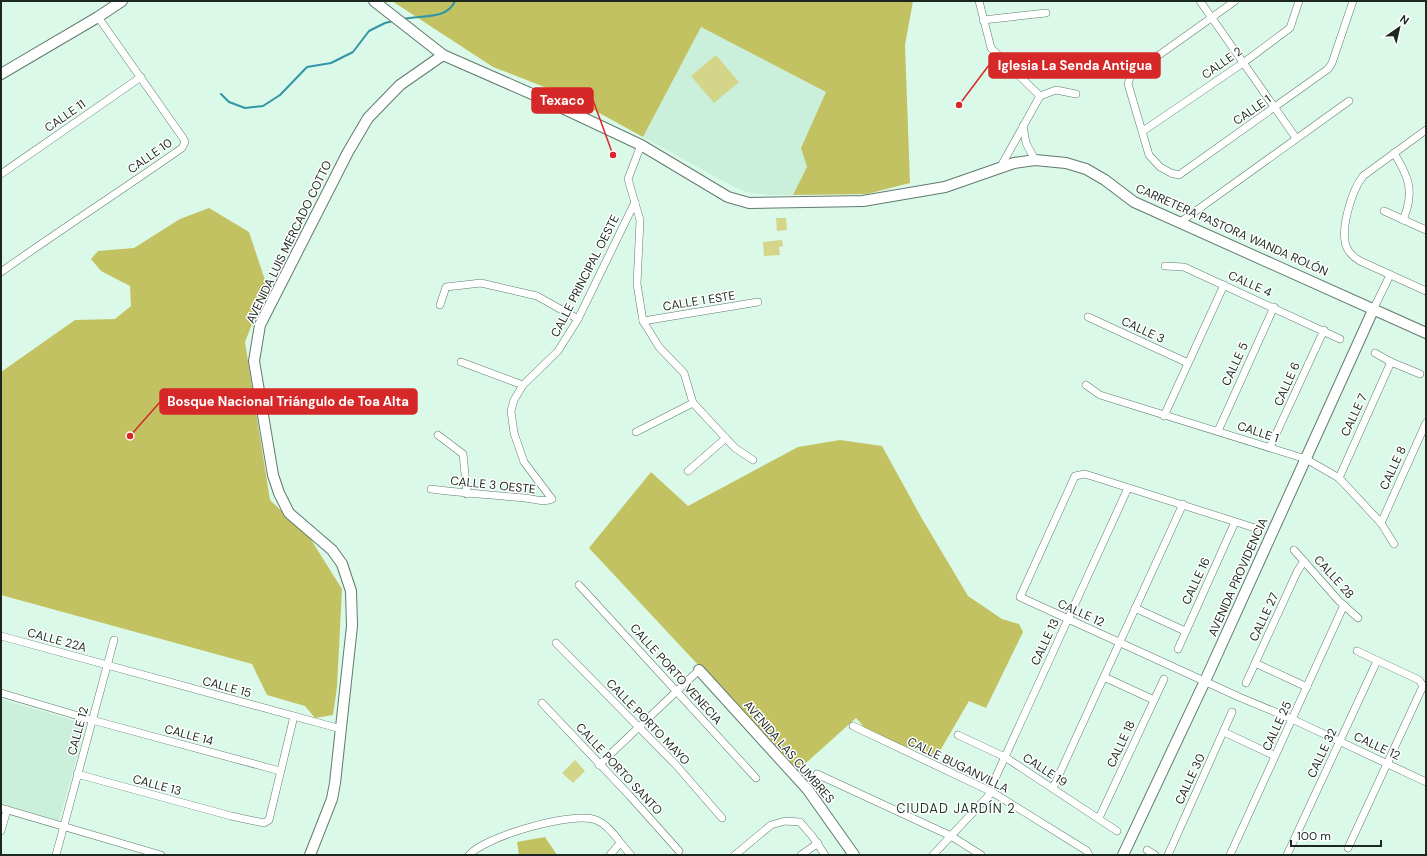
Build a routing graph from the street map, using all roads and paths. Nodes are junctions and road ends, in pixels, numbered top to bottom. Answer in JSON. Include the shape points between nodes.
{"nodes":[{"id":1,"x":374,"y":1,"type":"edge"},
{"id":2,"x":979,"y":1,"type":"edge"},
{"id":3,"x":1200,"y":1,"type":"edge"},
{"id":4,"x":1235,"y":1,"type":"edge"},
{"id":5,"x":1299,"y":1,"type":"edge"},
{"id":6,"x":1353,"y":1,"type":"edge"},
{"id":7,"x":115,"y":2,"type":"edge"},
{"id":8,"x":1046,"y":12,"type":"dead end"},
{"id":9,"x":98,"y":17,"type":"junction"},
{"id":10,"x":1211,"y":18,"type":"junction"},
{"id":11,"x":983,"y":20,"type":"junction"},
{"id":12,"x":443,"y":55,"type":"junction"},
{"id":13,"x":1243,"y":63,"type":"junction"},
{"id":14,"x":1,"y":74,"type":"edge"},
{"id":15,"x":141,"y":77,"type":"junction"},
{"id":16,"x":1076,"y":94,"type":"dead end"},
{"id":17,"x":1040,"y":96,"type":"junction"},
{"id":18,"x":1349,"y":101,"type":"dead end"},
{"id":19,"x":1275,"y":107,"type":"junction"},
{"id":20,"x":1023,"y":125,"type":"junction"},
{"id":21,"x":1426,"y":130,"type":"edge"},
{"id":22,"x":1143,"y":131,"type":"junction"},
{"id":23,"x":1296,"y":138,"type":"junction"},
{"id":24,"x":641,"y":145,"type":"junction"},
{"id":25,"x":1394,"y":153,"type":"junction"},
{"id":26,"x":1039,"y":160,"type":"junction"},
{"id":27,"x":1000,"y":168,"type":"junction"},
{"id":28,"x":1,"y":174,"type":"edge"},
{"id":29,"x":635,"y":202,"type":"junction"},
{"id":30,"x":1384,"y":211,"type":"dead end"},
{"id":31,"x":1403,"y":220,"type":"junction"},
{"id":32,"x":1179,"y":223,"type":"junction"},
{"id":33,"x":1426,"y":230,"type":"edge"},
{"id":34,"x":1165,"y":266,"type":"dead end"},
{"id":35,"x":1,"y":272,"type":"edge"},
{"id":36,"x":1390,"y":275,"type":"junction"},
{"id":37,"x":1224,"y":285,"type":"junction"},
{"id":38,"x":1426,"y":291,"type":"edge"},
{"id":39,"x":758,"y":302,"type":"dead end"},
{"id":40,"x":440,"y":306,"type":"dead end"},
{"id":41,"x":1274,"y":307,"type":"junction"},
{"id":42,"x":1374,"y":308,"type":"junction"},
{"id":43,"x":1088,"y":317,"type":"dead end"},
{"id":44,"x":578,"y":319,"type":"junction"},
{"id":45,"x":643,"y":321,"type":"junction"},
{"id":46,"x":1324,"y":330,"type":"junction"},
{"id":47,"x":1426,"y":332,"type":"edge"},
{"id":48,"x":1340,"y":339,"type":"dead end"},
{"id":49,"x":1375,"y":353,"type":"dead end"},
{"id":50,"x":461,"y":362,"type":"dead end"},
{"id":51,"x":1391,"y":362,"type":"junction"},
{"id":52,"x":1188,"y":363,"type":"junction"},
{"id":53,"x":1420,"y":374,"type":"dead end"},
{"id":54,"x":523,"y":385,"type":"junction"},
{"id":55,"x":1086,"y":385,"type":"dead end"},
{"id":56,"x":693,"y":403,"type":"junction"},
{"id":57,"x":1164,"y":416,"type":"junction"},
{"id":58,"x":1426,"y":423,"type":"edge"},
{"id":59,"x":1218,"y":430,"type":"junction"},
{"id":60,"x":636,"y":432,"type":"dead end"},
{"id":61,"x":438,"y":435,"type":"dead end"},
{"id":62,"x":726,"y":438,"type":"junction"},
{"id":63,"x":1270,"y":447,"type":"junction"},
{"id":64,"x":1306,"y":458,"type":"junction"},
{"id":65,"x":753,"y":460,"type":"dead end"},
{"id":66,"x":688,"y":471,"type":"dead end"},
{"id":67,"x":1339,"y":478,"type":"junction"},
{"id":68,"x":431,"y":488,"type":"dead end"},
{"id":69,"x":1128,"y":488,"type":"junction"},
{"id":70,"x":467,"y":494,"type":"junction"},
{"id":71,"x":552,"y":499,"type":"joint"},
{"id":72,"x":1183,"y":504,"type":"junction"},
{"id":73,"x":1235,"y":522,"type":"junction"},
{"id":74,"x":1381,"y":523,"type":"junction"},
{"id":75,"x":1255,"y":528,"type":"dead end"},
{"id":76,"x":1394,"y":544,"type":"dead end"},
{"id":77,"x":1294,"y":550,"type":"dead end"},
{"id":78,"x":1304,"y":561,"type":"junction"},
{"id":79,"x":579,"y":585,"type":"dead end"},
{"id":80,"x":1344,"y":605,"type":"junction"},
{"id":81,"x":1135,"y":608,"type":"junction"},
{"id":82,"x":1358,"y":618,"type":"dead end"},
{"id":83,"x":1068,"y":619,"type":"junction"},
{"id":84,"x":1185,"y":631,"type":"junction"},
{"id":85,"x":1,"y":636,"type":"edge"},
{"id":86,"x":114,"y":640,"type":"dead end"},
{"id":87,"x":556,"y":643,"type":"dead end"},
{"id":88,"x":1119,"y":643,"type":"junction"},
{"id":89,"x":1178,"y":649,"type":"dead end"},
{"id":90,"x":1356,"y":651,"type":"dead end"},
{"id":91,"x":1377,"y":661,"type":"junction"},
{"id":92,"x":1255,"y":663,"type":"junction"},
{"id":93,"x":107,"y":666,"type":"junction"},
{"id":94,"x":699,"y":670,"type":"joint"},
{"id":95,"x":1104,"y":677,"type":"junction"},
{"id":96,"x":1164,"y":679,"type":"dead end"},
{"id":97,"x":1205,"y":680,"type":"junction"},
{"id":98,"x":1246,"y":683,"type":"dead end"},
{"id":99,"x":1307,"y":687,"type":"junction"},
{"id":100,"x":677,"y":691,"type":"junction"},
{"id":101,"x":1,"y":693,"type":"edge"},
{"id":102,"x":1154,"y":700,"type":"junction"},
{"id":103,"x":542,"y":703,"type":"dead end"},
{"id":104,"x":1232,"y":712,"type":"dead end"},
{"id":105,"x":294,"y":716,"type":"junction"},
{"id":106,"x":1292,"y":719,"type":"junction"},
{"id":107,"x":92,"y":720,"type":"junction"},
{"id":108,"x":853,"y":726,"type":"dead end"},
{"id":109,"x":638,"y":728,"type":"junction"},
{"id":110,"x":341,"y":729,"type":"junction"},
{"id":111,"x":1224,"y":732,"type":"junction"},
{"id":112,"x":958,"y":735,"type":"dead end"},
{"id":113,"x":1340,"y":741,"type":"junction"},
{"id":114,"x":1276,"y":756,"type":"junction"},
{"id":115,"x":1005,"y":757,"type":"junction"},
{"id":116,"x":1389,"y":764,"type":"junction"},
{"id":117,"x":599,"y":765,"type":"junction"},
{"id":118,"x":280,"y":771,"type":"junction"},
{"id":119,"x":78,"y":774,"type":"junction"},
{"id":120,"x":817,"y":774,"type":"dead end"},
{"id":121,"x":756,"y":778,"type":"dead end"},
{"id":122,"x":1426,"y":782,"type":"edge"},
{"id":123,"x":993,"y":783,"type":"dead end"},
{"id":124,"x":1053,"y":788,"type":"junction"},
{"id":125,"x":992,"y":792,"type":"junction"},
{"id":126,"x":4,"y":809,"type":"edge"},
{"id":127,"x":722,"y":818,"type":"dead end"},
{"id":128,"x":1098,"y":818,"type":"junction"},
{"id":129,"x":63,"y":826,"type":"junction"},
{"id":130,"x":1,"y":831,"type":"edge"},
{"id":131,"x":1117,"y":831,"type":"dead end"},
{"id":132,"x":952,"y":836,"type":"junction"},
{"id":133,"x":620,"y":843,"type":"junction"},
{"id":134,"x":818,"y":843,"type":"junction"},
{"id":135,"x":1348,"y":848,"type":"dead end"},
{"id":136,"x":1147,"y":850,"type":"dead end"},
{"id":137,"x":679,"y":851,"type":"dead end"},
{"id":138,"x":56,"y":855,"type":"edge"},
{"id":139,"x":161,"y":855,"type":"edge"},
{"id":140,"x":310,"y":855,"type":"edge"},
{"id":141,"x":469,"y":855,"type":"edge"},
{"id":142,"x":610,"y":855,"type":"edge"},
{"id":143,"x":630,"y":855,"type":"edge"},
{"id":144,"x":735,"y":855,"type":"edge"},
{"id":145,"x":801,"y":855,"type":"edge"},
{"id":146,"x":825,"y":855,"type":"edge"},
{"id":147,"x":854,"y":855,"type":"edge"},
{"id":148,"x":933,"y":855,"type":"edge"},
{"id":149,"x":981,"y":855,"type":"edge"},
{"id":150,"x":1089,"y":855,"type":"edge"},
{"id":151,"x":1123,"y":855,"type":"edge"},
{"id":152,"x":1155,"y":855,"type":"edge"},
{"id":153,"x":1168,"y":855,"type":"edge"},
{"id":154,"x":1230,"y":855,"type":"edge"},
{"id":155,"x":1287,"y":855,"type":"edge"}],
"edges":[{"from":1,"to":12,"type":"street","name":"CARRETERA PASTORA WANDA ROLÓN"},
{"from":2,"to":11,"type":"street"},
{"from":3,"to":10,"type":"street"},
{"from":4,"to":10,"type":"street"},
{"from":5,"to":13,"type":"street","name":"CALLE 2","via":[[1290,28]]},
{"from":6,"to":19,"type":"street","name":"CALLE 1","via":[[1328,69]]},
{"from":7,"to":9,"type":"street"},
{"from":8,"to":11,"type":"street"},
{"from":9,"to":14,"type":"street"},
{"from":9,"to":15,"type":"street","name":"CALLE 10"},
{"from":10,"to":13,"type":"street"},
{"from":10,"to":22,"type":"street","via":[[1131,75],[1128,84]]},
{"from":11,"to":17,"type":"street","via":[[991,48]]},
{"from":12,"to":24,"type":"street","name":"CARRETERA PASTORA WANDA ROLÓN"},
{"from":12,"to":110,"type":"street","name":"AVENIDA LUIS MERCADO COTTO","via":[[400,85],[368,118],[348,152],[260,325],[254,361],[278,493],[289,512],[332,550],[342,564],[351,592],[352,626]]},
{"from":13,"to":19,"type":"street"},
{"from":13,"to":22,"type":"street","name":"CALLE 2"},
{"from":15,"to":28,"type":"street","name":"CALLE 11"},
{"from":15,"to":35,"type":"street","name":"CALLE 10","via":[[183,138],[182,148]]},
{"from":16,"to":17,"type":"street","via":[[1056,90]]},
{"from":17,"to":20,"type":"street"},
{"from":18,"to":23,"type":"street"},
{"from":19,"to":22,"type":"street","name":"CALLE 1","via":[[1179,175],[1171,174],[1149,155]]},
{"from":19,"to":23,"type":"street"},
{"from":20,"to":26,"type":"street","via":[[1026,143]]},
{"from":20,"to":27,"type":"street"},
{"from":21,"to":25,"type":"street"},
{"from":23,"to":32,"type":"street"},
{"from":24,"to":27,"type":"street","name":"CARRETERA PASTORA WANDA ROLÓN","via":[[728,197],[749,203],[863,201],[945,187]]},
{"from":24,"to":29,"type":"street","via":[[628,179]]},
{"from":25,"to":31,"type":"street","via":[[1409,185],[1409,203]]},
{"from":25,"to":36,"type":"street","via":[[1357,183],[1344,230],[1344,240],[1352,256]]},
{"from":26,"to":27,"type":"street","name":"CARRETERA PASTORA WANDA ROLÓN","via":[[1014,163]]},
{"from":26,"to":32,"type":"street","name":"CARRETERA PASTORA WANDA ROLÓN","via":[[1086,169],[1134,202]]},
{"from":29,"to":44,"type":"street","name":"CALLE PRINCIPAL OESTE"},
{"from":29,"to":45,"type":"street","via":[[640,220],[637,284]]},
{"from":30,"to":31,"type":"street"},
{"from":31,"to":33,"type":"street"},
{"from":32,"to":42,"type":"street","name":"CARRETERA PASTORA WANDA ROLÓN"},
{"from":34,"to":37,"type":"street","name":"CALLE 4","via":[[1184,267]]},
{"from":36,"to":38,"type":"street"},
{"from":36,"to":42,"type":"street"},
{"from":37,"to":41,"type":"street","name":"CALLE 4"},
{"from":37,"to":52,"type":"street"},
{"from":39,"to":45,"type":"street","name":"CALLE 1 ESTE"},
{"from":40,"to":44,"type":"street","via":[[446,286],[480,283],[537,296]]},
{"from":41,"to":46,"type":"street","name":"CALLE 4"},
{"from":41,"to":59,"type":"street","name":"CALLE 5"},
{"from":42,"to":47,"type":"street","name":"CARRETERA PASTORA WANDA ROLÓN"},
{"from":42,"to":64,"type":"street","name":"AVENIDA PROVIDENCIA"},
{"from":43,"to":52,"type":"street","name":"CALLE 3"},
{"from":44,"to":54,"type":"street","name":"CALLE PRINCIPAL OESTE","via":[[558,351]]},
{"from":45,"to":56,"type":"street","via":[[659,347],[684,373]]},
{"from":46,"to":48,"type":"street","name":"CALLE 4"},
{"from":46,"to":63,"type":"street","name":"CALLE 6"},
{"from":49,"to":51,"type":"street"},
{"from":50,"to":54,"type":"street"},
{"from":51,"to":53,"type":"street"},
{"from":51,"to":67,"type":"street","name":"CALLE 7"},
{"from":52,"to":57,"type":"street"},
{"from":54,"to":71,"type":"street","name":"CALLE PRINCIPAL OESTE","via":[[511,411],[514,433],[524,462]]},
{"from":55,"to":57,"type":"street","name":"CALLE 1","via":[[1100,395]]},
{"from":56,"to":60,"type":"street"},
{"from":56,"to":62,"type":"street"},
{"from":57,"to":59,"type":"street","name":"CALLE 1"},
{"from":58,"to":74,"type":"street","name":"CALLE 8"},
{"from":59,"to":63,"type":"street","name":"CALLE 1"},
{"from":61,"to":70,"type":"street","via":[[463,454]]},
{"from":62,"to":65,"type":"street","via":[[735,448]]},
{"from":62,"to":66,"type":"street"},
{"from":63,"to":64,"type":"street","name":"CALLE 1"},
{"from":64,"to":67,"type":"street","name":"CALLE 1"},
{"from":64,"to":97,"type":"street","name":"AVENIDA PROVIDENCIA"},
{"from":67,"to":74,"type":"street","name":"CALLE 1"},
{"from":68,"to":70,"type":"street","name":"CALLE 3 OESTE"},
{"from":69,"to":72,"type":"street","name":"CALLE 12"},
{"from":69,"to":83,"type":"street","name":"CALLE 13"},
{"from":69,"to":83,"type":"street","name":"CALLE 12","via":[[1085,474],[1075,476],[1020,597]]},
{"from":70,"to":71,"type":"street","name":"CALLE 3 OESTE","via":[[527,498],[546,502]]},
{"from":72,"to":73,"type":"street","name":"CALLE 12"},
{"from":72,"to":81,"type":"street"},
{"from":73,"to":75,"type":"street","name":"CALLE 12"},
{"from":73,"to":84,"type":"street","name":"CALLE 16"},
{"from":74,"to":76,"type":"street","name":"CALLE 1"},
{"from":77,"to":78,"type":"street","name":"CALLE 28"},
{"from":78,"to":80,"type":"street","name":"CALLE 28"},
{"from":78,"to":92,"type":"street","name":"CALLE 27"},
{"from":79,"to":100,"type":"street","name":"CALLE PORTO VENECIA"},
{"from":80,"to":82,"type":"street","name":"CALLE 28"},
{"from":80,"to":99,"type":"street","name":"CALLE 25"},
{"from":81,"to":84,"type":"street"},
{"from":81,"to":88,"type":"street"},
{"from":83,"to":88,"type":"street","name":"CALLE 12"},
{"from":83,"to":115,"type":"street","name":"CALLE 13"},
{"from":84,"to":89,"type":"street","name":"CALLE 16"},
{"from":85,"to":93,"type":"street","name":"CALLE 22A"},
{"from":86,"to":93,"type":"street","name":"CALLE 12"},
{"from":87,"to":109,"type":"street","name":"CALLE PORTO MAYO"},
{"from":88,"to":95,"type":"street"},
{"from":88,"to":97,"type":"street","name":"CALLE 12"},
{"from":90,"to":91,"type":"street"},
{"from":91,"to":113,"type":"street","name":"CALLE 32"},
{"from":91,"to":116,"type":"street","via":[[1419,680],[1423,686]]},
{"from":92,"to":98,"type":"street","name":"CALLE 27"},
{"from":92,"to":99,"type":"street"},
{"from":93,"to":105,"type":"street","name":"CALLE 15"},
{"from":93,"to":107,"type":"street","name":"CALLE 12"},
{"from":94,"to":100,"type":"street"},
{"from":94,"to":147,"type":"street","name":"AVENIDA LAS CUMBRES","via":[[808,790]]},
{"from":95,"to":102,"type":"street"},
{"from":95,"to":124,"type":"street"},
{"from":96,"to":102,"type":"street","name":"CALLE 18"},
{"from":97,"to":106,"type":"street","name":"CALLE 12"},
{"from":97,"to":151,"type":"street","name":"AVENIDA PROVIDENCIA"},
{"from":99,"to":106,"type":"street","name":"CALLE 25"},
{"from":100,"to":109,"type":"street"},
{"from":100,"to":121,"type":"street","name":"CALLE PORTO VENECIA"},
{"from":101,"to":107,"type":"street","name":"CALLE 14"},
{"from":102,"to":128,"type":"street","name":"CALLE 18"},
{"from":103,"to":117,"type":"street","name":"CALLE PORTO SANTO"},
{"from":104,"to":111,"type":"street","name":"CALLE 30"},
{"from":105,"to":110,"type":"street","name":"CALLE 15"},
{"from":105,"to":118,"type":"street"},
{"from":106,"to":113,"type":"street","name":"CALLE 12"},
{"from":106,"to":114,"type":"street","name":"CALLE 25"},
{"from":107,"to":118,"type":"street","name":"CALLE 14"},
{"from":107,"to":119,"type":"street","name":"CALLE 12"},
{"from":108,"to":125,"type":"street","name":"CALLE BUGANVILLA"},
{"from":109,"to":117,"type":"street"},
{"from":109,"to":127,"type":"street","name":"CALLE PORTO MAYO","via":[[676,765]]},
{"from":110,"to":140,"type":"street","name":"AVENIDA LUIS MERCADO COTTO","via":[[332,799]]},
{"from":111,"to":114,"type":"street"},
{"from":111,"to":153,"type":"street","name":"CALLE 30"},
{"from":112,"to":115,"type":"street","name":"CALLE 19"},
{"from":113,"to":116,"type":"street","name":"CALLE 12"},
{"from":113,"to":155,"type":"street","name":"CALLE 32"},
{"from":114,"to":154,"type":"street","name":"CALLE 25"},
{"from":115,"to":123,"type":"street","name":"CALLE 13"},
{"from":115,"to":124,"type":"street","name":"CALLE 19"},
{"from":116,"to":122,"type":"street","name":"CALLE 12"},
{"from":116,"to":135,"type":"street"},
{"from":117,"to":137,"type":"street","name":"CALLE PORTO SANTO","via":[[629,794]]},
{"from":118,"to":119,"type":"street","name":"CALLE 13","via":[[268,822],[264,823]]},
{"from":119,"to":129,"type":"street","name":"CALLE 12"},
{"from":120,"to":132,"type":"street"},
{"from":124,"to":128,"type":"street","name":"CALLE 19"},
{"from":125,"to":132,"type":"street"},
{"from":125,"to":150,"type":"street","name":"CALLE BUGANVILLA","via":[[1087,850]]},
{"from":126,"to":129,"type":"street"},
{"from":126,"to":130,"type":"street"},
{"from":128,"to":131,"type":"street","name":"CALLE 19"},
{"from":129,"to":138,"type":"street","name":"CALLE 12"},
{"from":129,"to":139,"type":"street"},
{"from":132,"to":148,"type":"street"},
{"from":132,"to":149,"type":"street"},
{"from":133,"to":141,"type":"street","via":[[609,829],[598,821],[572,818],[486,842]]},
{"from":133,"to":142,"type":"street"},
{"from":133,"to":143,"type":"street"},
{"from":134,"to":144,"type":"street","via":[[800,822],[785,821],[771,825]]},
{"from":134,"to":145,"type":"street"},
{"from":134,"to":146,"type":"street"},
{"from":136,"to":152,"type":"street"}]}
